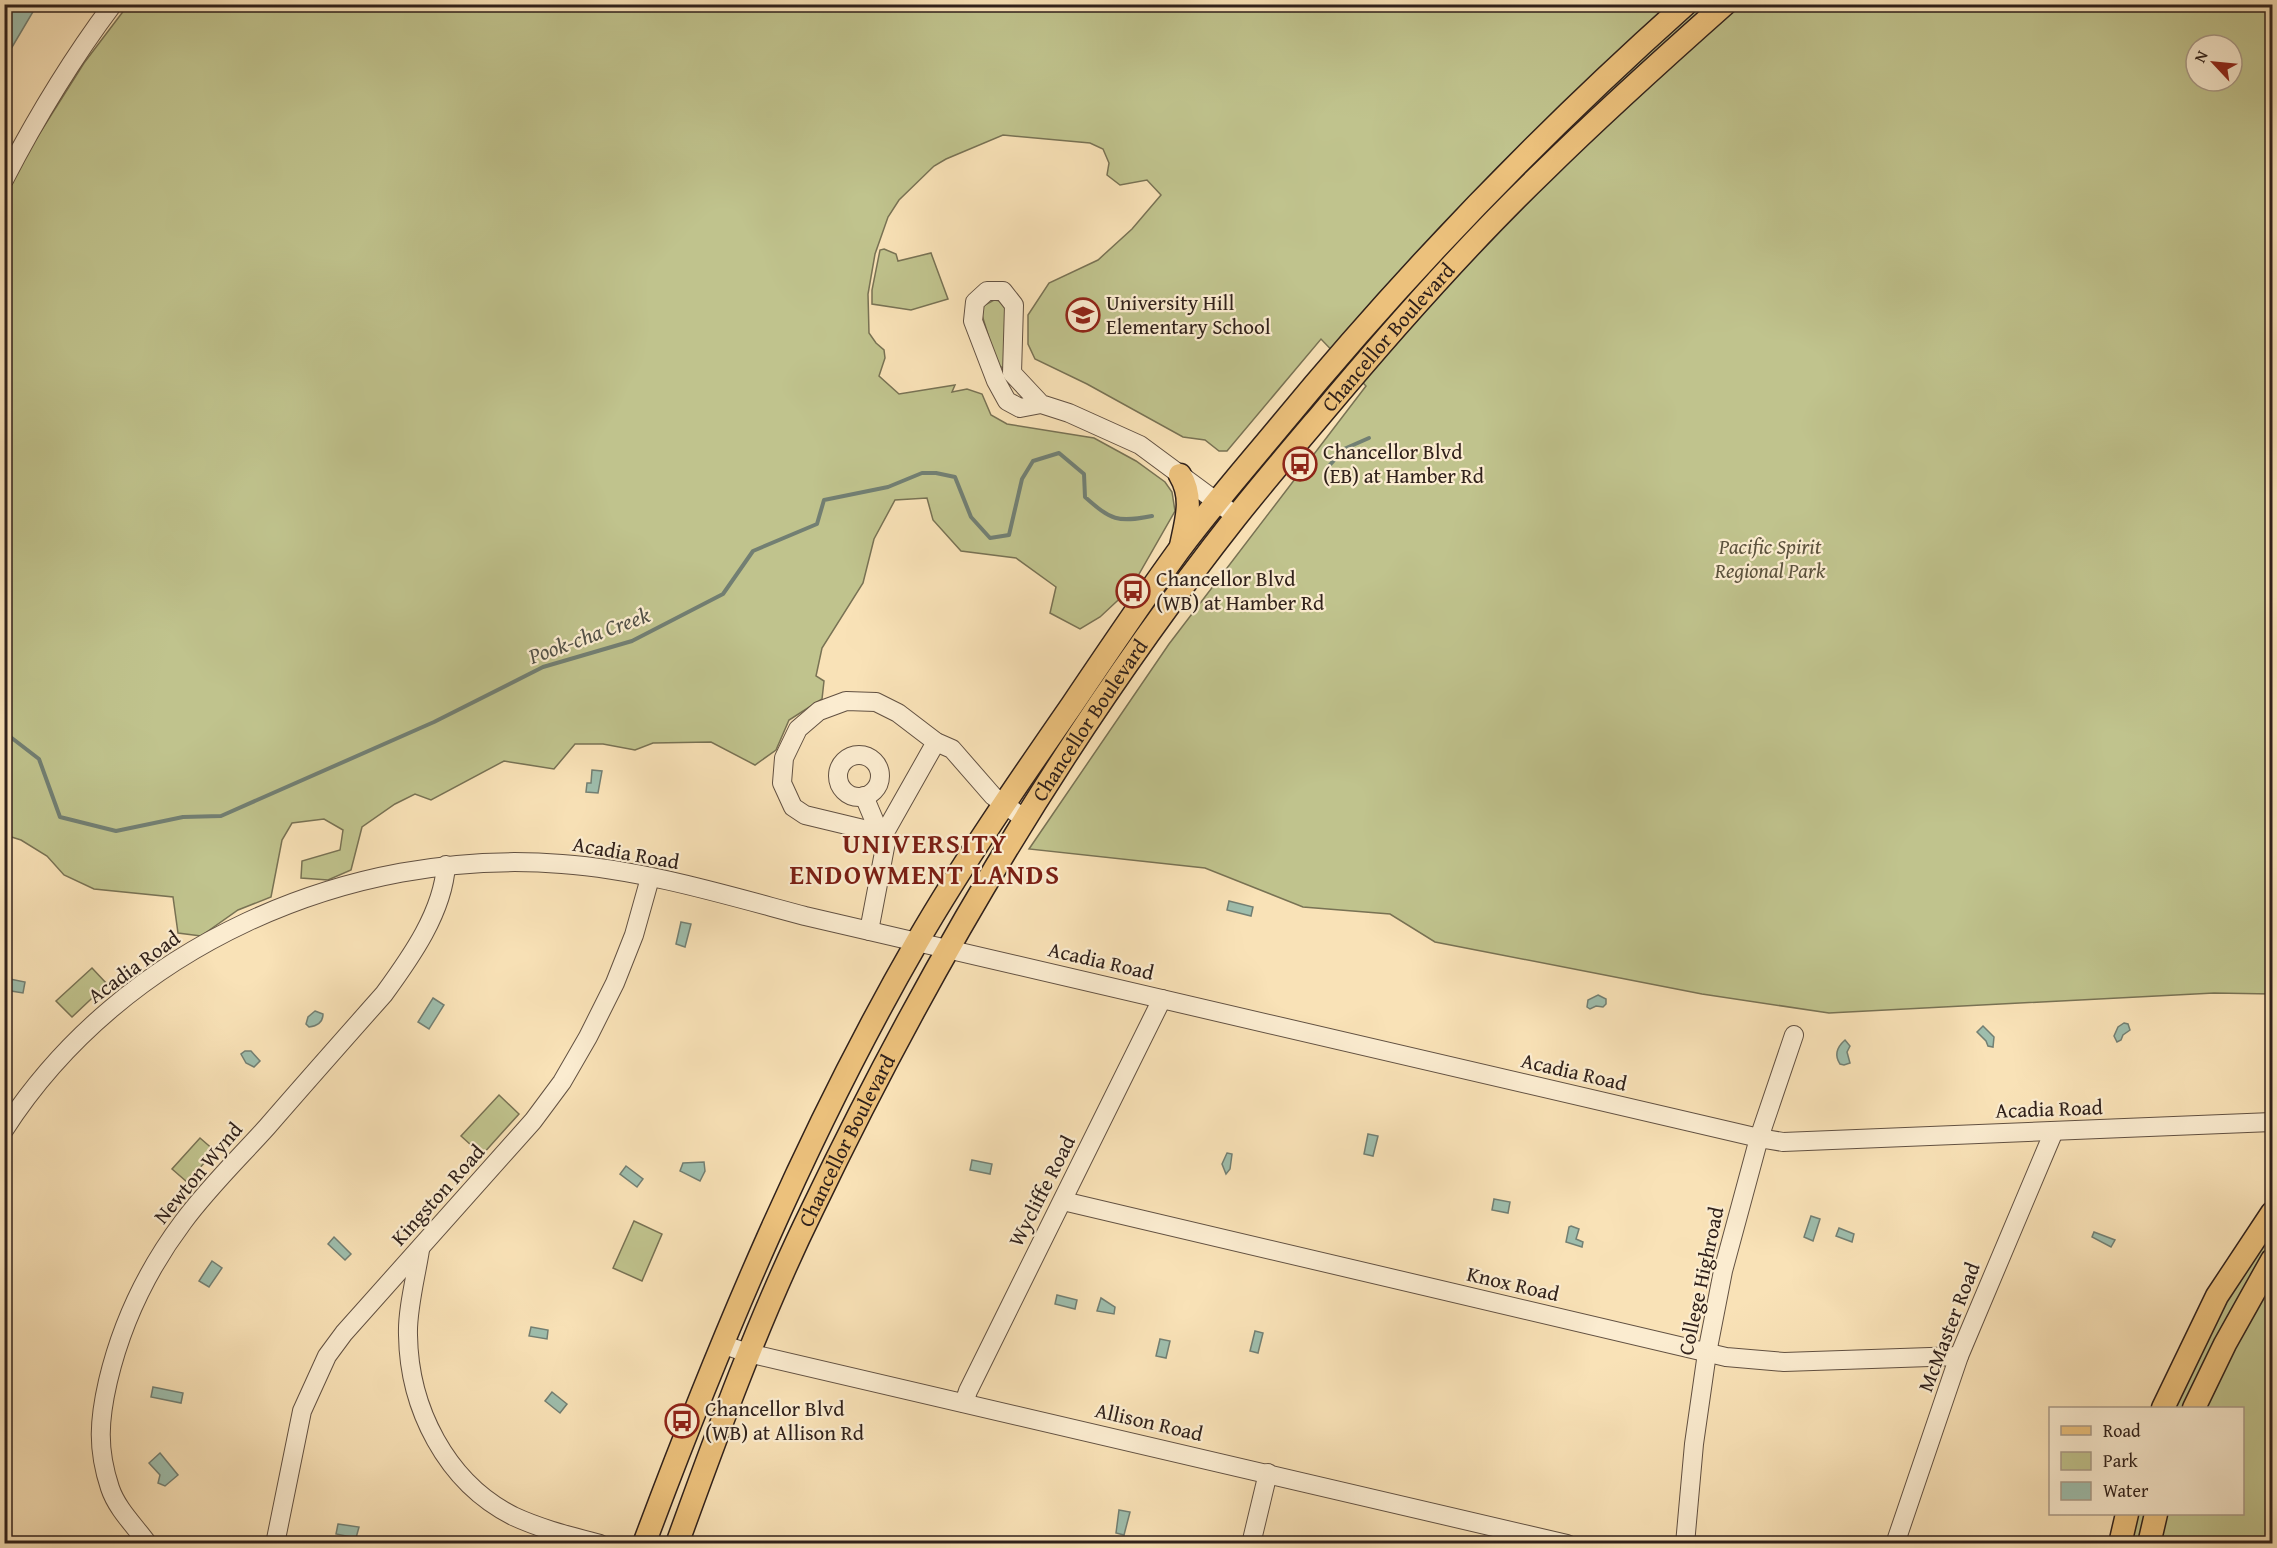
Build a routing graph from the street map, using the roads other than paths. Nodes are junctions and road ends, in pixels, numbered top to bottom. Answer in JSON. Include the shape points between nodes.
{"nodes":[{"id":1,"x":113,"y":4,"type":"edge"},
{"id":2,"x":1686,"y":4,"type":"edge"},
{"id":3,"x":1725,"y":4,"type":"edge"},
{"id":4,"x":4,"y":180,"type":"edge"},
{"id":5,"x":1004,"y":377,"type":"dead end"},
{"id":6,"x":1180,"y":475,"type":"junction"},
{"id":7,"x":1217,"y":502,"type":"junction"},
{"id":8,"x":1236,"y":516,"type":"junction"},
{"id":9,"x":1181,"y":548,"type":"junction"},
{"id":10,"x":936,"y":742,"type":"junction"},
{"id":11,"x":864,"y":796,"type":"dead end"},
{"id":12,"x":1004,"y":804,"type":"junction"},
{"id":13,"x":1026,"y":820,"type":"junction"},
{"id":14,"x":884,"y":834,"type":"junction"},
{"id":15,"x":981,"y":840,"type":"junction"},
{"id":16,"x":446,"y":865,"type":"junction"},
{"id":17,"x":650,"y":878,"type":"junction"},
{"id":18,"x":869,"y":931,"type":"junction"},
{"id":19,"x":918,"y":941,"type":"junction"},
{"id":20,"x":948,"y":948,"type":"junction"},
{"id":21,"x":1162,"y":999,"type":"junction"},
{"id":22,"x":1794,"y":1035,"type":"dead end"},
{"id":23,"x":2272,"y":1122,"type":"edge"},
{"id":24,"x":4,"y":1130,"type":"edge"},
{"id":25,"x":2054,"y":1131,"type":"junction"},
{"id":26,"x":1759,"y":1138,"type":"junction"},
{"id":27,"x":1063,"y":1201,"type":"junction"},
{"id":28,"x":2272,"y":1213,"type":"edge"},
{"id":29,"x":420,"y":1250,"type":"junction"},
{"id":30,"x":2272,"y":1260,"type":"edge"},
{"id":31,"x":721,"y":1344,"type":"junction"},
{"id":32,"x":748,"y":1353,"type":"junction"},
{"id":33,"x":1707,"y":1353,"type":"junction"},
{"id":34,"x":1959,"y":1356,"type":"junction"},
{"id":35,"x":964,"y":1403,"type":"junction"},
{"id":36,"x":2163,"y":1407,"type":"edge"},
{"id":37,"x":2194,"y":1407,"type":"edge"},
{"id":38,"x":1268,"y":1473,"type":"junction"},
{"id":39,"x":2127,"y":1515,"type":"edge"},
{"id":40,"x":2156,"y":1515,"type":"edge"},
{"id":41,"x":148,"y":1544,"type":"edge"},
{"id":42,"x":275,"y":1544,"type":"edge"},
{"id":43,"x":600,"y":1544,"type":"edge"},
{"id":44,"x":644,"y":1544,"type":"edge"},
{"id":45,"x":677,"y":1544,"type":"edge"},
{"id":46,"x":1251,"y":1544,"type":"edge"},
{"id":47,"x":1567,"y":1544,"type":"edge"},
{"id":48,"x":1685,"y":1544,"type":"edge"},
{"id":49,"x":1895,"y":1544,"type":"edge"},
{"id":50,"x":2120,"y":1544,"type":"edge"},
{"id":51,"x":2149,"y":1544,"type":"edge"}],
"edges":[{"from":1,"to":4,"type":"street","via":[[50,97]]},
{"from":2,"to":7,"type":"main road","name":"Chancellor Boulevard","via":[[1528,151],[1399,285]]},
{"from":3,"to":8,"type":"main road","name":"Chancellor Boulevard","via":[[1566,149],[1486,230],[1385,338]]},
{"from":5,"to":6,"type":"street","via":[[1041,404],[1140,445]]},
{"from":6,"to":7,"type":"street"},
{"from":6,"to":9,"type":"main road","via":[[1189,501]]},
{"from":7,"to":8,"type":"street"},
{"from":7,"to":9,"type":"main road","name":"Chancellor Boulevard"},
{"from":8,"to":13,"type":"main road","name":"Chancellor Boulevard","via":[[1094,713]]},
{"from":9,"to":12,"type":"main road","name":"Chancellor Boulevard"},
{"from":10,"to":12,"type":"street","via":[[952,749]]},
{"from":10,"to":14,"type":"street"},
{"from":10,"to":14,"type":"street","via":[[898,712],[876,702],[846,701],[819,711],[798,729],[784,758],[782,783],[793,807],[805,815]]},
{"from":11,"to":14,"type":"street"},
{"from":12,"to":13,"type":"street"},
{"from":12,"to":15,"type":"main road","name":"Chancellor Boulevard"},
{"from":13,"to":20,"type":"main road","name":"Chancellor Boulevard"},
{"from":14,"to":18,"type":"street","via":[[886,842]]},
{"from":15,"to":19,"type":"main road","name":"Chancellor Boulevard"},
{"from":15,"to":20,"type":"main road","via":[[944,925]]},
{"from":16,"to":17,"type":"street","name":"Acadia Road","via":[[559,864]]},
{"from":16,"to":24,"type":"street","name":"Acadia Road","via":[[313,895],[233,928],[193,951],[95,1024],[35,1089]]},
{"from":16,"to":41,"type":"street","name":"Newton Wynd","via":[[445,883],[437,904],[403,968],[183,1221],[154,1263],[130,1311],[107,1386],[100,1443],[112,1492]]},
{"from":17,"to":18,"type":"street","name":"Acadia Road"},
{"from":17,"to":29,"type":"street","name":"Kingston Road","via":[[615,984],[562,1082],[533,1121]]},
{"from":18,"to":19,"type":"street","name":"Acadia Road"},
{"from":19,"to":20,"type":"street","name":"Acadia Road"},
{"from":19,"to":31,"type":"main road","name":"Chancellor Boulevard","via":[[816,1137]]},
{"from":20,"to":21,"type":"street","name":"Acadia Road"},
{"from":20,"to":32,"type":"main road","name":"Chancellor Boulevard","via":[[810,1214]]},
{"from":21,"to":26,"type":"street","name":"Acadia Road"},
{"from":21,"to":27,"type":"street","name":"Wycliffe Road"},
{"from":22,"to":26,"type":"street","name":"College Highroad"},
{"from":23,"to":25,"type":"street","name":"Acadia Road"},
{"from":25,"to":26,"type":"street","name":"Acadia Road","via":[[1783,1142]]},
{"from":25,"to":34,"type":"street","name":"McMaster Road"},
{"from":26,"to":33,"type":"street","name":"College Highroad","via":[[1723,1271]]},
{"from":27,"to":33,"type":"street","name":"Knox Road"},
{"from":27,"to":35,"type":"street","name":"Wycliffe Road"},
{"from":28,"to":36,"type":"main road","via":[[2217,1296]]},
{"from":29,"to":42,"type":"street","name":"Kingston Road","via":[[344,1333],[318,1374],[297,1432]]},
{"from":29,"to":43,"type":"street","via":[[408,1334],[419,1408],[432,1436],[447,1460],[499,1507],[556,1533]]},
{"from":30,"to":37,"type":"main road"},
{"from":31,"to":32,"type":"street","name":"Allison Road"},
{"from":31,"to":44,"type":"main road","name":"Chancellor Boulevard"},
{"from":32,"to":35,"type":"street","name":"Allison Road"},
{"from":32,"to":45,"type":"main road","name":"Chancellor Boulevard"},
{"from":33,"to":34,"type":"street","name":"Knox Road","via":[[1784,1362]]},
{"from":33,"to":48,"type":"street","name":"College Highroad"},
{"from":34,"to":49,"type":"street","name":"McMaster Road"},
{"from":35,"to":38,"type":"street","name":"Allison Road"},
{"from":38,"to":46,"type":"street"},
{"from":38,"to":47,"type":"street","name":"Allison Road"},
{"from":39,"to":50,"type":"main road"},
{"from":40,"to":51,"type":"main road"}]}
